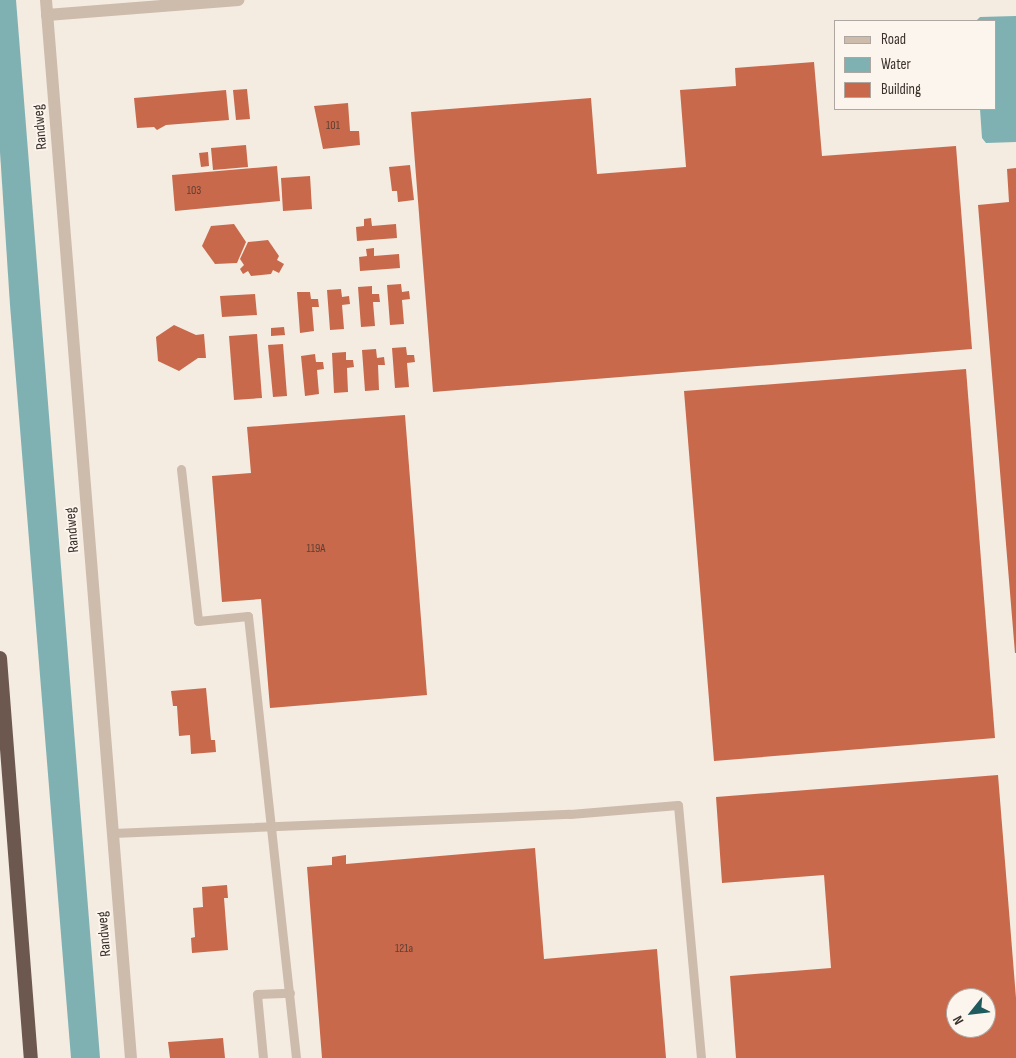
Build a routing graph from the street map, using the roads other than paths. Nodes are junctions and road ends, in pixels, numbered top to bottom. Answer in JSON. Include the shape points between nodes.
{"nodes":[{"id":1,"x":46,"y":0,"type":"edge"},
{"id":2,"x":238,"y":0,"type":"edge"},
{"id":3,"x":47,"y":15,"type":"junction"},
{"id":4,"x":181,"y":469,"type":"dead end"},
{"id":5,"x":0,"y":658,"type":"edge"},
{"id":6,"x":272,"y":827,"type":"junction"},
{"id":7,"x":112,"y":833,"type":"junction"},
{"id":8,"x":290,"y":993,"type":"junction"},
{"id":9,"x":31,"y":1058,"type":"edge"},
{"id":10,"x":131,"y":1058,"type":"edge"},
{"id":11,"x":263,"y":1058,"type":"edge"},
{"id":12,"x":296,"y":1058,"type":"edge"},
{"id":13,"x":701,"y":1058,"type":"edge"}],
"edges":[{"from":1,"to":3,"type":"street","name":"Randweg"},
{"from":2,"to":3,"type":"street"},
{"from":3,"to":7,"type":"street","name":"Randweg"},
{"from":4,"to":6,"type":"lane","via":[[198,622],[248,616]]},
{"from":5,"to":9,"type":"highway"},
{"from":6,"to":7,"type":"lane"},
{"from":6,"to":8,"type":"lane"},
{"from":6,"to":13,"type":"lane","via":[[570,814],[678,805]]},
{"from":7,"to":10,"type":"street","name":"Randweg"},
{"from":8,"to":11,"type":"lane","via":[[257,994]]},
{"from":8,"to":12,"type":"lane"}]}
